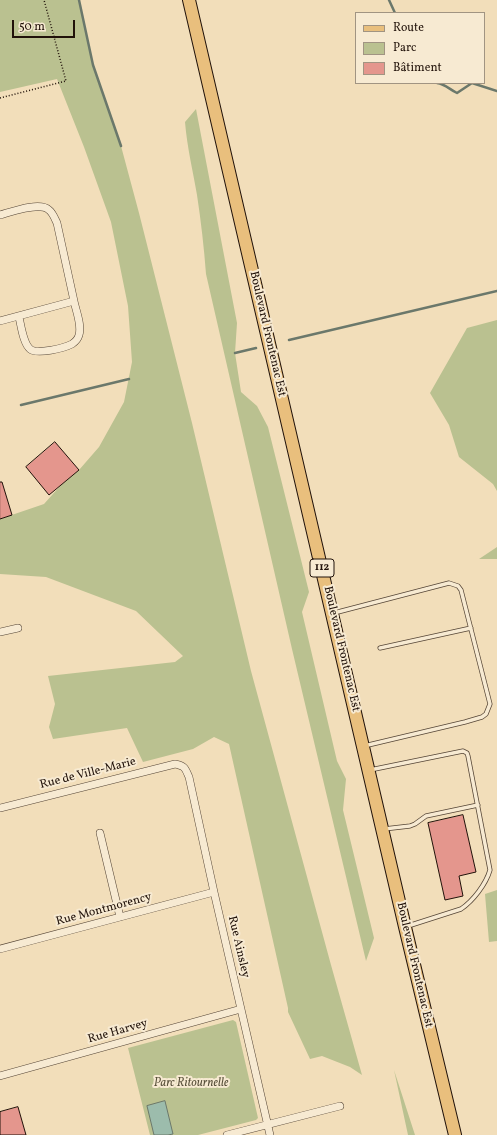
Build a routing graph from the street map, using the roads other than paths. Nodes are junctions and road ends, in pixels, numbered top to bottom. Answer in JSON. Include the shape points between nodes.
{"nodes":[{"id":1,"x":189,"y":0,"type":"edge"},
{"id":2,"x":0,"y":215,"type":"edge"},
{"id":3,"x":74,"y":301,"type":"junction"},
{"id":4,"x":19,"y":317,"type":"junction"},
{"id":5,"x":0,"y":322,"type":"edge"},
{"id":6,"x":333,"y":614,"type":"junction"},
{"id":7,"x":18,"y":628,"type":"dead end"},
{"id":8,"x":471,"y":628,"type":"junction"},
{"id":9,"x":0,"y":632,"type":"edge"},
{"id":10,"x":380,"y":648,"type":"dead end"},
{"id":11,"x":363,"y":746,"type":"junction"},
{"id":12,"x":182,"y":765,"type":"joint"},
{"id":13,"x":369,"y":770,"type":"junction"},
{"id":14,"x":478,"y":806,"type":"junction"},
{"id":15,"x":0,"y":808,"type":"edge"},
{"id":16,"x":383,"y":829,"type":"junction"},
{"id":17,"x":100,"y":833,"type":"dead end"},
{"id":18,"x":214,"y":892,"type":"junction"},
{"id":19,"x":120,"y":917,"type":"junction"},
{"id":20,"x":405,"y":927,"type":"junction"},
{"id":21,"x":0,"y":949,"type":"edge"},
{"id":22,"x":241,"y":1009,"type":"junction"},
{"id":23,"x":0,"y":1076,"type":"edge"},
{"id":24,"x":340,"y":1106,"type":"dead end"},
{"id":25,"x":267,"y":1124,"type":"junction"},
{"id":26,"x":227,"y":1135,"type":"edge"},
{"id":27,"x":270,"y":1135,"type":"edge"},
{"id":28,"x":455,"y":1135,"type":"edge"}],
"edges":[{"from":1,"to":6,"type":"main road","name":"Boulevard Frontenac Est","number":"112"},
{"from":2,"to":3,"type":"street","via":[[42,206],[53,214]]},
{"from":3,"to":4,"type":"street"},
{"from":3,"to":4,"type":"street","via":[[80,333],[72,344],[35,351],[25,342]]},
{"from":4,"to":5,"type":"street"},
{"from":6,"to":8,"type":"lane","via":[[449,583],[461,590]]},
{"from":6,"to":11,"type":"main road","name":"Boulevard Frontenac Est","number":"112"},
{"from":7,"to":9,"type":"street"},
{"from":8,"to":10,"type":"lane"},
{"from":8,"to":11,"type":"lane","via":[[490,704],[486,714],[465,722]]},
{"from":11,"to":13,"type":"main road","name":"Boulevard Frontenac Est","number":"112"},
{"from":12,"to":15,"type":"street","name":"Rue de Ville-Marie","via":[[175,764]]},
{"from":12,"to":18,"type":"street","name":"Rue Ainsley","via":[[189,777]]},
{"from":13,"to":14,"type":"lane","via":[[463,751],[468,756]]},
{"from":13,"to":16,"type":"main road","name":"Boulevard Frontenac Est","number":"112"},
{"from":14,"to":16,"type":"lane","via":[[426,816],[410,826]]},
{"from":14,"to":20,"type":"lane","via":[[490,870],[488,878],[462,909]]},
{"from":16,"to":20,"type":"main road","name":"Boulevard Frontenac Est","number":"112"},
{"from":17,"to":19,"type":"street"},
{"from":18,"to":19,"type":"street","name":"Rue Montmorency"},
{"from":18,"to":22,"type":"street","name":"Rue Ainsley"},
{"from":19,"to":21,"type":"street","name":"Rue Montmorency"},
{"from":20,"to":28,"type":"main road","name":"Boulevard Frontenac Est","number":"112"},
{"from":22,"to":23,"type":"street","name":"Rue Harvey"},
{"from":22,"to":25,"type":"street","name":"Rue Ainsley"},
{"from":24,"to":25,"type":"street"},
{"from":25,"to":26,"type":"street"},
{"from":25,"to":27,"type":"street","name":"Rue Ainsley"}]}
